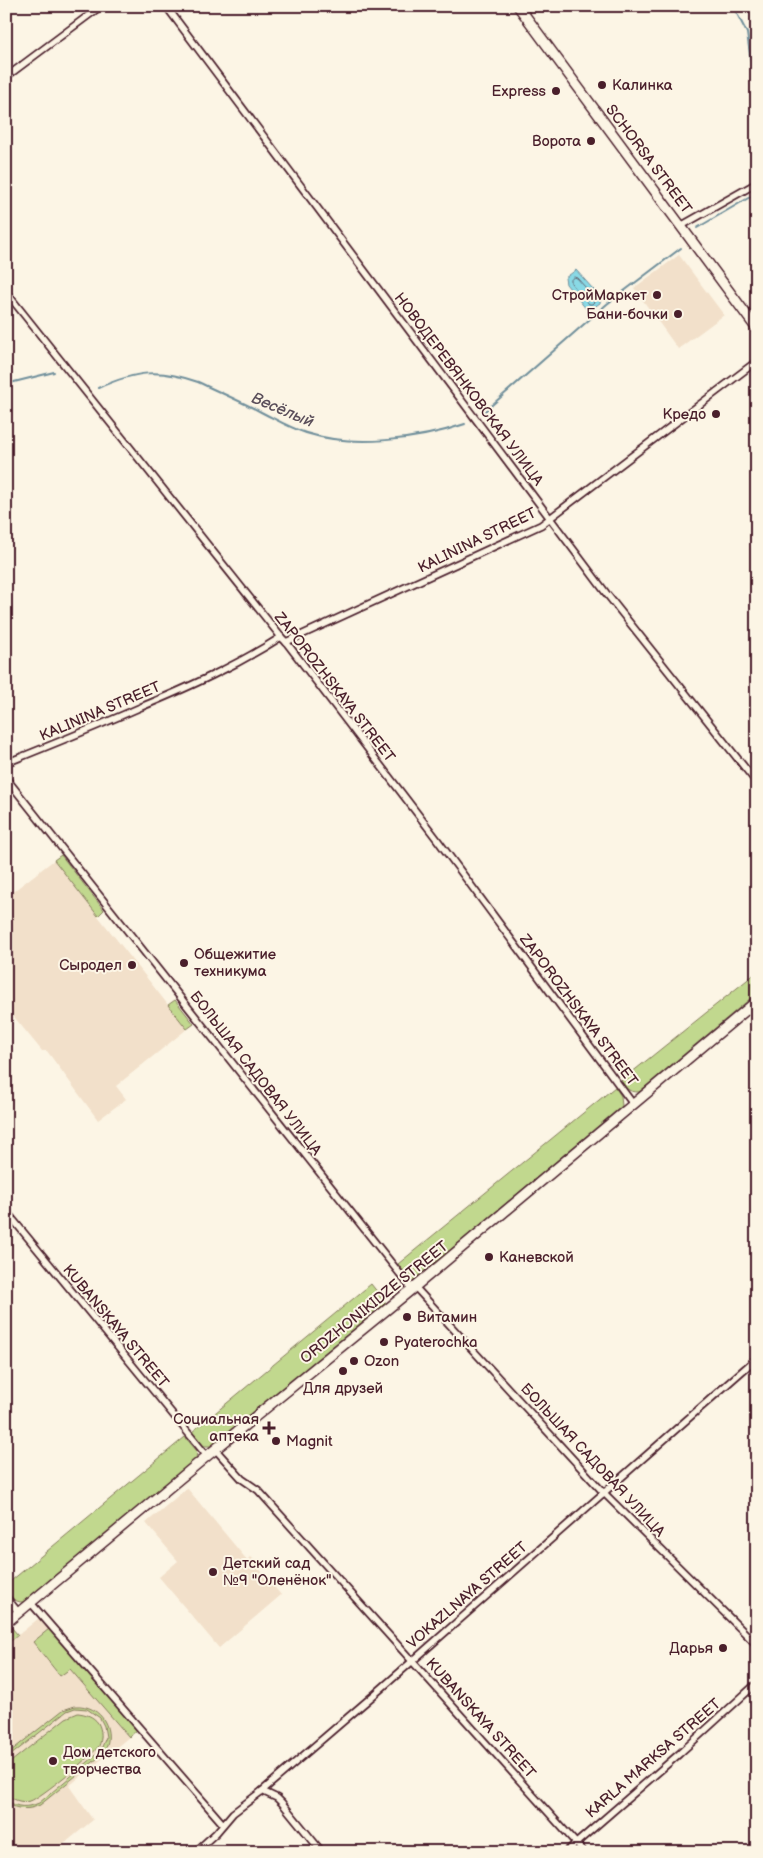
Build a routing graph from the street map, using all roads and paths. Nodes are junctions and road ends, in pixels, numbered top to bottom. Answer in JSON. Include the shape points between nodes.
{"nodes":[{"id":1,"x":101,"y":6,"type":"edge"},
{"id":2,"x":166,"y":6,"type":"edge"},
{"id":3,"x":518,"y":6,"type":"edge"},
{"id":4,"x":6,"y":77,"type":"edge"},
{"id":5,"x":757,"y":183,"type":"edge"},
{"id":6,"x":681,"y":226,"type":"junction"},
{"id":7,"x":6,"y":292,"type":"edge"},
{"id":8,"x":757,"y":329,"type":"edge"},
{"id":9,"x":757,"y":361,"type":"edge"},
{"id":10,"x":550,"y":518,"type":"junction"},
{"id":11,"x":281,"y":637,"type":"junction"},
{"id":12,"x":286,"y":642,"type":"junction"},
{"id":13,"x":6,"y":763,"type":"edge"},
{"id":14,"x":6,"y":778,"type":"edge"},
{"id":15,"x":757,"y":783,"type":"edge"},
{"id":16,"x":757,"y":1001,"type":"edge"},
{"id":17,"x":634,"y":1104,"type":"junction"},
{"id":18,"x":6,"y":1211,"type":"edge"},
{"id":19,"x":414,"y":1288,"type":"junction"},
{"id":20,"x":757,"y":1358,"type":"edge"},
{"id":21,"x":215,"y":1449,"type":"junction"},
{"id":22,"x":207,"y":1456,"type":"junction"},
{"id":23,"x":604,"y":1492,"type":"junction"},
{"id":24,"x":6,"y":1597,"type":"edge"},
{"id":25,"x":31,"y":1603,"type":"junction"},
{"id":26,"x":19,"y":1612,"type":"junction"},
{"id":27,"x":6,"y":1623,"type":"edge"},
{"id":28,"x":757,"y":1645,"type":"edge"},
{"id":29,"x":412,"y":1660,"type":"junction"},
{"id":30,"x":757,"y":1683,"type":"edge"},
{"id":31,"x":262,"y":1791,"type":"junction"},
{"id":32,"x":223,"y":1824,"type":"junction"},
{"id":33,"x":576,"y":1842,"type":"junction"},
{"id":34,"x":195,"y":1852,"type":"edge"},
{"id":35,"x":322,"y":1852,"type":"edge"},
{"id":36,"x":566,"y":1852,"type":"edge"},
{"id":37,"x":584,"y":1852,"type":"edge"}],
"edges":[{"from":1,"to":4,"type":"street"},
{"from":2,"to":10,"type":"street","name":"НОВОДЕРЕВЯНКОВСКАЯ УЛИЦА"},
{"from":3,"to":6,"type":"main road","name":"SCHORSA STREET"},
{"from":5,"to":6,"type":"street"},
{"from":6,"to":8,"type":"main road","name":"SCHORSA STREET"},
{"from":7,"to":11,"type":"street","name":"ZAPOROZHSKAYA STREET"},
{"from":9,"to":10,"type":"street","name":"KALININA STREET"},
{"from":10,"to":12,"type":"street","name":"KALININA STREET","via":[[534,530]]},
{"from":10,"to":15,"type":"street","name":"НОВОДЕРЕВЯНКОВСКАЯ УЛИЦА","via":[[606,594]]},
{"from":11,"to":12,"type":"street","name":"ZAPOROZHSKAYA STREET"},
{"from":11,"to":13,"type":"street","name":"KALININA STREET","via":[[205,680]]},
{"from":12,"to":17,"type":"street","name":"ZAPOROZHSKAYA STREET"},
{"from":14,"to":19,"type":"street","name":"БОЛЬШАЯ САДОВАЯ УЛИЦА"},
{"from":16,"to":17,"type":"main road","name":"ORDZHONIKIDZE STREET"},
{"from":17,"to":19,"type":"main road","name":"ORDZHONIKIDZE STREET"},
{"from":18,"to":22,"type":"street","name":"KUBANSKAYA STREET"},
{"from":19,"to":21,"type":"main road","name":"ORDZHONIKIDZE STREET"},
{"from":19,"to":23,"type":"street","name":"БОЛЬШАЯ САДОВАЯ УЛИЦА"},
{"from":20,"to":23,"type":"street","name":"VOKAZLNAYA STREET"},
{"from":21,"to":22,"type":"main road","name":"ORDZHONIKIDZE STREET"},
{"from":21,"to":29,"type":"street","name":"KUBANSKAYA STREET","via":[[242,1479],[258,1490]]},
{"from":22,"to":25,"type":"main road","name":"ORDZHONIKIDZE STREET"},
{"from":23,"to":28,"type":"street","name":"БОЛЬШАЯ САДОВАЯ УЛИЦА"},
{"from":23,"to":29,"type":"street","name":"VOKAZLNAYA STREET"},
{"from":24,"to":26,"type":"street"},
{"from":25,"to":26,"type":"main road","name":"ORDZHONIKIDZE STREET"},
{"from":25,"to":32,"type":"street"},
{"from":26,"to":27,"type":"main road","name":"ORDZHONIKIDZE STREET"},
{"from":29,"to":31,"type":"street","name":"VOKAZLNAYA STREET"},
{"from":29,"to":33,"type":"street","name":"KUBANSKAYA STREET"},
{"from":30,"to":33,"type":"street","name":"KARLA MARKSA STREET"},
{"from":31,"to":32,"type":"street","name":"VOKAZLNAYA STREET"},
{"from":31,"to":35,"type":"street","via":[[282,1802]]},
{"from":32,"to":34,"type":"street","name":"VOKAZLNAYA STREET"},
{"from":33,"to":36,"type":"street","name":"KARLA MARKSA STREET"},
{"from":33,"to":37,"type":"street","name":"KUBANSKAYA STREET"}]}
